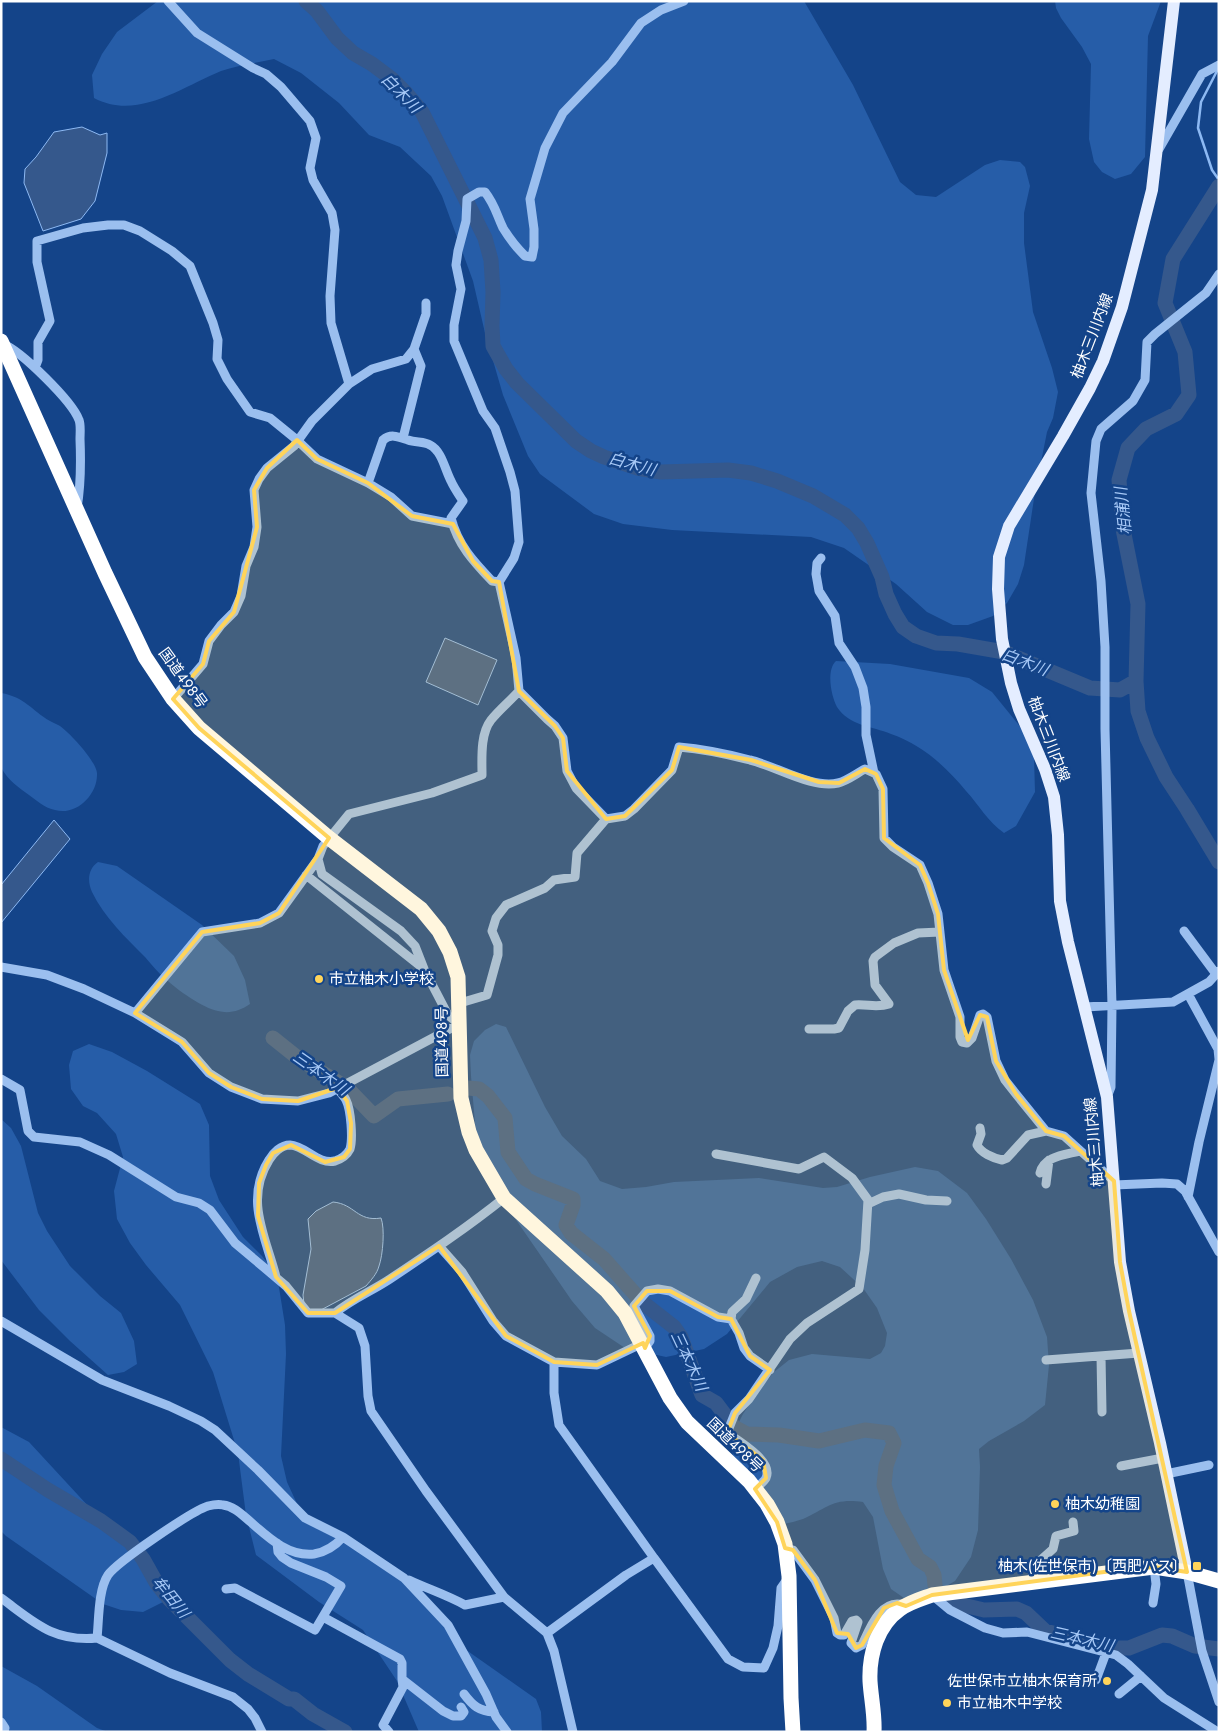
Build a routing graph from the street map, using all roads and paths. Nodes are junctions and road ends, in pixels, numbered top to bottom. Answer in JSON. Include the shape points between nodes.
{"nodes":[{"id":1,"x":168,"y":1,"type":"edge"},
{"id":2,"x":684,"y":1,"type":"edge"},
{"id":3,"x":1174,"y":1,"type":"edge"},
{"id":4,"x":1219,"y":65,"type":"edge"},
{"id":5,"x":1156,"y":154,"type":"junction"},
{"id":6,"x":1219,"y":274,"type":"edge"},
{"id":7,"x":426,"y":302,"type":"dead end"},
{"id":8,"x":2,"y":343,"type":"edge"},
{"id":9,"x":414,"y":349,"type":"junction"},
{"id":10,"x":35,"y":368,"type":"junction"},
{"id":11,"x":349,"y":384,"type":"junction"},
{"id":12,"x":403,"y":438,"type":"junction"},
{"id":13,"x":296,"y":440,"type":"junction"},
{"id":14,"x":368,"y":483,"type":"junction"},
{"id":15,"x":77,"y":509,"type":"junction"},
{"id":16,"x":453,"y":524,"type":"junction"},
{"id":17,"x":821,"y":558,"type":"dead end"},
{"id":18,"x":500,"y":582,"type":"junction"},
{"id":19,"x":519,"y":691,"type":"junction"},
{"id":20,"x":173,"y":699,"type":"junction"},
{"id":21,"x":874,"y":773,"type":"junction"},
{"id":22,"x":606,"y":818,"type":"junction"},
{"id":23,"x":329,"y":838,"type":"junction"},
{"id":24,"x":318,"y":859,"type":"junction"},
{"id":25,"x":306,"y":875,"type":"junction"},
{"id":26,"x":1184,"y":931,"type":"dead end"},
{"id":27,"x":940,"y":932,"type":"junction"},
{"id":28,"x":1,"y":967,"type":"edge"},
{"id":29,"x":424,"y":969,"type":"junction"},
{"id":30,"x":1218,"y":972,"type":"edge"},
{"id":31,"x":1188,"y":994,"type":"junction"},
{"id":32,"x":460,"y":1003,"type":"junction"},
{"id":33,"x":1112,"y":1006,"type":"junction"},
{"id":34,"x":1085,"y":1007,"type":"junction"},
{"id":35,"x":135,"y":1013,"type":"junction"},
{"id":36,"x":459,"y":1024,"type":"junction"},
{"id":37,"x":809,"y":1029,"type":"dead end"},
{"id":38,"x":1219,"y":1060,"type":"edge"},
{"id":39,"x":1,"y":1079,"type":"edge"},
{"id":40,"x":337,"y":1088,"type":"junction"},
{"id":41,"x":1107,"y":1097,"type":"junction"},
{"id":42,"x":980,"y":1128,"type":"dead end"},
{"id":43,"x":1046,"y":1131,"type":"junction"},
{"id":44,"x":1080,"y":1151,"type":"junction"},
{"id":45,"x":716,"y":1154,"type":"dead end"},
{"id":46,"x":1049,"y":1160,"type":"junction"},
{"id":47,"x":1040,"y":1173,"type":"dead end"},
{"id":48,"x":1114,"y":1183,"type":"junction"},
{"id":49,"x":1046,"y":1184,"type":"dead end"},
{"id":50,"x":1188,"y":1197,"type":"junction"},
{"id":51,"x":504,"y":1198,"type":"junction"},
{"id":52,"x":947,"y":1201,"type":"dead end"},
{"id":53,"x":868,"y":1204,"type":"junction"},
{"id":54,"x":439,"y":1246,"type":"junction"},
{"id":55,"x":1219,"y":1252,"type":"edge"},
{"id":56,"x":276,"y":1277,"type":"junction"},
{"id":57,"x":756,"y":1278,"type":"dead end"},
{"id":58,"x":335,"y":1314,"type":"junction"},
{"id":59,"x":731,"y":1319,"type":"junction"},
{"id":60,"x":1,"y":1321,"type":"edge"},
{"id":61,"x":644,"y":1345,"type":"junction"},
{"id":62,"x":1139,"y":1353,"type":"junction"},
{"id":63,"x":1101,"y":1356,"type":"junction"},
{"id":64,"x":1046,"y":1360,"type":"dead end"},
{"id":65,"x":554,"y":1362,"type":"junction"},
{"id":66,"x":770,"y":1370,"type":"junction"},
{"id":67,"x":1102,"y":1412,"type":"dead end"},
{"id":68,"x":1163,"y":1458,"type":"junction"},
{"id":69,"x":1209,"y":1465,"type":"dead end"},
{"id":70,"x":1122,"y":1466,"type":"dead end"},
{"id":71,"x":1166,"y":1474,"type":"junction"},
{"id":72,"x":755,"y":1489,"type":"junction"},
{"id":73,"x":1072,"y":1522,"type":"dead end"},
{"id":74,"x":343,"y":1537,"type":"junction"},
{"id":75,"x":277,"y":1543,"type":"junction"},
{"id":76,"x":785,"y":1548,"type":"junction"},
{"id":77,"x":654,"y":1558,"type":"junction"},
{"id":78,"x":1154,"y":1567,"type":"junction"},
{"id":79,"x":1187,"y":1572,"type":"junction"},
{"id":80,"x":789,"y":1576,"type":"junction"},
{"id":81,"x":404,"y":1578,"type":"junction"},
{"id":82,"x":1219,"y":1581,"type":"edge"},
{"id":83,"x":1031,"y":1582,"type":"junction"},
{"id":84,"x":226,"y":1589,"type":"dead end"},
{"id":85,"x":932,"y":1595,"type":"junction"},
{"id":86,"x":1,"y":1598,"type":"edge"},
{"id":87,"x":504,"y":1598,"type":"junction"},
{"id":88,"x":1154,"y":1602,"type":"dead end"},
{"id":89,"x":906,"y":1606,"type":"junction"},
{"id":90,"x":323,"y":1617,"type":"junction"},
{"id":91,"x":547,"y":1633,"type":"junction"},
{"id":92,"x":97,"y":1638,"type":"junction"},
{"id":93,"x":1106,"y":1652,"type":"junction"},
{"id":94,"x":1141,"y":1676,"type":"junction"},
{"id":95,"x":402,"y":1679,"type":"junction"},
{"id":96,"x":1096,"y":1680,"type":"dead end"},
{"id":97,"x":464,"y":1694,"type":"dead end"},
{"id":98,"x":1120,"y":1694,"type":"dead end"},
{"id":99,"x":1219,"y":1702,"type":"edge"},
{"id":100,"x":461,"y":1707,"type":"dead end"},
{"id":101,"x":494,"y":1712,"type":"junction"},
{"id":102,"x":1,"y":1722,"type":"edge"},
{"id":103,"x":503,"y":1729,"type":"edge"},
{"id":104,"x":4,"y":1732,"type":"edge"},
{"id":105,"x":262,"y":1732,"type":"edge"},
{"id":106,"x":390,"y":1732,"type":"edge"},
{"id":107,"x":573,"y":1732,"type":"edge"},
{"id":108,"x":794,"y":1732,"type":"edge"},
{"id":109,"x":874,"y":1732,"type":"edge"},
{"id":110,"x":1218,"y":1732,"type":"edge"}],
"edges":[{"from":1,"to":11,"type":"street","via":[[197,33],[266,74],[310,122],[316,138],[310,168],[313,180],[332,213],[335,230],[331,323]]},
{"from":2,"to":18,"type":"street","via":[[641,23],[612,62],[563,113],[545,148],[530,199],[534,229],[532,257],[525,256],[515,246],[485,192],[467,199],[466,221],[456,266],[461,289],[454,341],[483,411],[495,428],[515,491],[519,542]]},
{"from":3,"to":5,"type":"main road","name":"柚木三川内線"},
{"from":4,"to":5,"type":"street","via":[[1202,74]]},
{"from":5,"to":34,"type":"main road","name":"柚木三川内線","via":[[1152,190],[1141,236],[1103,361],[1064,436],[1009,526],[1000,557],[998,590],[1010,683],[1054,797],[1060,901]]},
{"from":6,"to":33,"type":"street","via":[[1206,293],[1147,342],[1141,387],[1133,401],[1101,429],[1096,441],[1091,493],[1105,647]]},
{"from":7,"to":9,"type":"street","via":[[426,314]]},
{"from":8,"to":10,"type":"street"},
{"from":8,"to":15,"type":"highway","name":"国道498号"},
{"from":9,"to":11,"type":"street","via":[[406,359],[372,369]]},
{"from":9,"to":12,"type":"street","via":[[421,366]]},
{"from":10,"to":13,"type":"street","via":[[38,342],[50,321],[37,262],[37,241],[83,228],[124,225],[172,250],[190,266],[213,323],[218,340],[218,359],[227,379],[250,412],[270,418]]},
{"from":10,"to":15,"type":"street","via":[[79,420],[81,488]]},
{"from":11,"to":13,"type":"street"},
{"from":12,"to":14,"type":"street","via":[[392,435],[383,440]]},
{"from":12,"to":16,"type":"street","via":[[433,446],[442,458],[463,501],[451,518]]},
{"from":13,"to":14,"type":"street","via":[[317,459]]},
{"from":13,"to":20,"type":"street","via":[[294,446],[267,468],[254,490],[257,527],[254,547],[234,612],[209,641],[203,664]]},
{"from":14,"to":16,"type":"street","via":[[391,497],[412,516]]},
{"from":15,"to":20,"type":"highway","name":"国道498号","via":[[145,657]]},
{"from":16,"to":18,"type":"street","via":[[473,561],[492,581]]},
{"from":17,"to":21,"type":"street","via":[[816,574],[820,591],[835,616],[839,644],[855,667],[863,688],[866,735]]},
{"from":18,"to":19,"type":"street","via":[[516,658]]},
{"from":19,"to":22,"type":"street","via":[[555,726],[563,738],[567,771],[576,788]]},
{"from":19,"to":23,"type":"street","via":[[490,722],[482,756],[482,775],[432,793],[350,814]]},
{"from":20,"to":23,"type":"highway","name":"国道498号","via":[[198,728]]},
{"from":21,"to":22,"type":"street","via":[[865,769],[839,783],[819,782],[801,779],[751,760],[710,750],[679,747],[672,770],[634,809],[625,816]]},
{"from":21,"to":27,"type":"street","via":[[883,789],[884,838],[920,865],[938,914]]},
{"from":22,"to":32,"type":"street","via":[[577,853],[575,877],[554,880],[545,888],[506,905],[496,918],[492,931],[498,955],[487,995]]},
{"from":23,"to":24,"type":"street"},
{"from":23,"to":32,"type":"highway","name":"国道498号","via":[[421,909],[439,931],[458,977]]},
{"from":24,"to":25,"type":"street"},
{"from":24,"to":29,"type":"street","via":[[322,874],[400,931],[415,946]]},
{"from":25,"to":29,"type":"street"},
{"from":25,"to":35,"type":"street","via":[[278,913],[266,920],[237,928],[202,932]]},
{"from":26,"to":30,"type":"street"},
{"from":27,"to":37,"type":"street","via":[[918,933],[894,943],[875,957],[875,985],[889,1004],[855,1005],[839,1028]]},
{"from":27,"to":43,"type":"street","via":[[944,970],[960,1017],[962,1042],[967,1043],[972,1038],[980,1015],[987,1017],[996,1061],[1005,1080]]},
{"from":28,"to":35,"type":"street","via":[[47,975]]},
{"from":29,"to":36,"type":"street","via":[[448,1015]]},
{"from":30,"to":31,"type":"street"},
{"from":31,"to":33,"type":"street","via":[[1173,1002]]},
{"from":31,"to":38,"type":"street","via":[[1218,1049]]},
{"from":32,"to":36,"type":"highway","name":"国道498号"},
{"from":33,"to":34,"type":"street"},
{"from":33,"to":41,"type":"street","via":[[1111,1087]]},
{"from":34,"to":41,"type":"main road","name":"柚木三川内線"},
{"from":35,"to":40,"type":"street","via":[[182,1042],[209,1073],[231,1087],[262,1099],[298,1101]]},
{"from":36,"to":40,"type":"street"},
{"from":36,"to":51,"type":"highway","name":"国道498号","via":[[461,1098],[469,1132]]},
{"from":38,"to":50,"type":"street"},
{"from":39,"to":56,"type":"street","via":[[20,1090],[28,1131],[34,1137],[80,1142],[109,1155],[176,1197],[199,1203],[210,1210],[235,1243]]},
{"from":40,"to":56,"type":"street","via":[[347,1101],[351,1123],[350,1149],[344,1157],[326,1162],[291,1145],[284,1146],[272,1153],[259,1183],[258,1216]]},
{"from":41,"to":48,"type":"main road","name":"柚木三川内線"},
{"from":42,"to":43,"type":"street","via":[[978,1148],[1002,1160],[1028,1135]]},
{"from":43,"to":44,"type":"street","via":[[1064,1136]]},
{"from":44,"to":46,"type":"street"},
{"from":44,"to":48,"type":"street"},
{"from":45,"to":53,"type":"street","via":[[799,1169],[824,1157],[852,1178]]},
{"from":46,"to":47,"type":"street"},
{"from":46,"to":49,"type":"street"},
{"from":48,"to":50,"type":"street","via":[[1177,1184]]},
{"from":48,"to":62,"type":"main road","name":"柚木三川内線","via":[[1120,1262]]},
{"from":50,"to":55,"type":"street"},
{"from":51,"to":54,"type":"street"},
{"from":51,"to":61,"type":"highway","name":"国道498号","via":[[607,1292],[626,1313]]},
{"from":52,"to":53,"type":"street","via":[[898,1194]]},
{"from":53,"to":66,"type":"street","via":[[859,1288],[808,1323],[790,1340]]},
{"from":54,"to":58,"type":"street"},
{"from":54,"to":65,"type":"street","via":[[462,1272],[506,1336]]},
{"from":56,"to":58,"type":"street","via":[[308,1313]]},
{"from":57,"to":59,"type":"street","via":[[746,1299],[732,1312]]},
{"from":58,"to":87,"type":"street","via":[[359,1328],[365,1346],[371,1411]]},
{"from":59,"to":61,"type":"street","via":[[718,1317],[670,1291],[648,1291],[634,1306],[650,1336],[650,1341]]},
{"from":59,"to":66,"type":"street","via":[[750,1356]]},
{"from":60,"to":74,"type":"street","via":[[102,1380],[162,1403],[215,1430],[305,1518]]},
{"from":61,"to":65,"type":"street","via":[[597,1365]]},
{"from":61,"to":72,"type":"highway","name":"国道498号","via":[[670,1398],[687,1422]]},
{"from":62,"to":63,"type":"street"},
{"from":62,"to":68,"type":"main road","name":"柚木三川内線"},
{"from":63,"to":64,"type":"street"},
{"from":63,"to":67,"type":"street"},
{"from":65,"to":77,"type":"street","via":[[559,1425]]},
{"from":66,"to":72,"type":"street","via":[[749,1400],[735,1413],[726,1431],[763,1460],[766,1478]]},
{"from":68,"to":70,"type":"street"},
{"from":68,"to":71,"type":"main road","name":"柚木三川内線"},
{"from":69,"to":71,"type":"street"},
{"from":71,"to":79,"type":"main road","name":"柚木三川内線"},
{"from":72,"to":76,"type":"highway","name":"国道498号","via":[[777,1522]]},
{"from":73,"to":83,"type":"street","via":[[1074,1531],[1056,1536],[1052,1549],[1035,1565]]},
{"from":74,"to":75,"type":"street","via":[[322,1553],[305,1555]]},
{"from":74,"to":81,"type":"street"},
{"from":75,"to":90,"type":"street","via":[[278,1552],[291,1564],[340,1586]]},
{"from":75,"to":92,"type":"street","via":[[237,1510],[224,1505],[209,1505],[193,1513],[109,1573],[103,1586]]},
{"from":76,"to":80,"type":"highway","name":"国道498号"},
{"from":76,"to":89,"type":"street","via":[[793,1550],[814,1580],[834,1618],[837,1633],[844,1635],[852,1621],[858,1622],[851,1643],[856,1648],[862,1645],[884,1608],[897,1603]]},
{"from":77,"to":80,"type":"street","via":[[728,1659],[743,1667],[764,1668],[778,1626],[781,1588]]},
{"from":77,"to":91,"type":"street"},
{"from":78,"to":79,"type":"highway"},
{"from":78,"to":83,"type":"highway"},
{"from":78,"to":88,"type":"street"},
{"from":79,"to":82,"type":"highway"},
{"from":79,"to":99,"type":"street","via":[[1202,1651]]},
{"from":80,"to":108,"type":"highway","name":"国道498号"},
{"from":81,"to":87,"type":"street","via":[[465,1605]]},
{"from":81,"to":101,"type":"street","via":[[448,1625]]},
{"from":83,"to":85,"type":"highway"},
{"from":84,"to":90,"type":"street","via":[[235,1588],[315,1630]]},
{"from":85,"to":89,"type":"highway"},
{"from":85,"to":93,"type":"street","via":[[950,1610],[986,1628],[1003,1633],[1027,1632]]},
{"from":86,"to":92,"type":"street","via":[[44,1630],[64,1637]]},
{"from":87,"to":91,"type":"street"},
{"from":89,"to":109,"type":"highway","via":[[885,1624],[871,1657]]},
{"from":90,"to":95,"type":"street","via":[[400,1659]]},
{"from":91,"to":107,"type":"street"},
{"from":92,"to":105,"type":"street","via":[[170,1673],[233,1697],[256,1718]]},
{"from":93,"to":94,"type":"street","via":[[1116,1655]]},
{"from":93,"to":96,"type":"street"},
{"from":94,"to":98,"type":"street"},
{"from":94,"to":110,"type":"street","via":[[1164,1698]]},
{"from":95,"to":100,"type":"street","via":[[453,1716],[461,1716],[464,1712]]},
{"from":95,"to":106,"type":"street","via":[[403,1688],[383,1725]]},
{"from":97,"to":101,"type":"street","via":[[474,1707]]},
{"from":101,"to":103,"type":"street"},
{"from":102,"to":104,"type":"street"}]}
